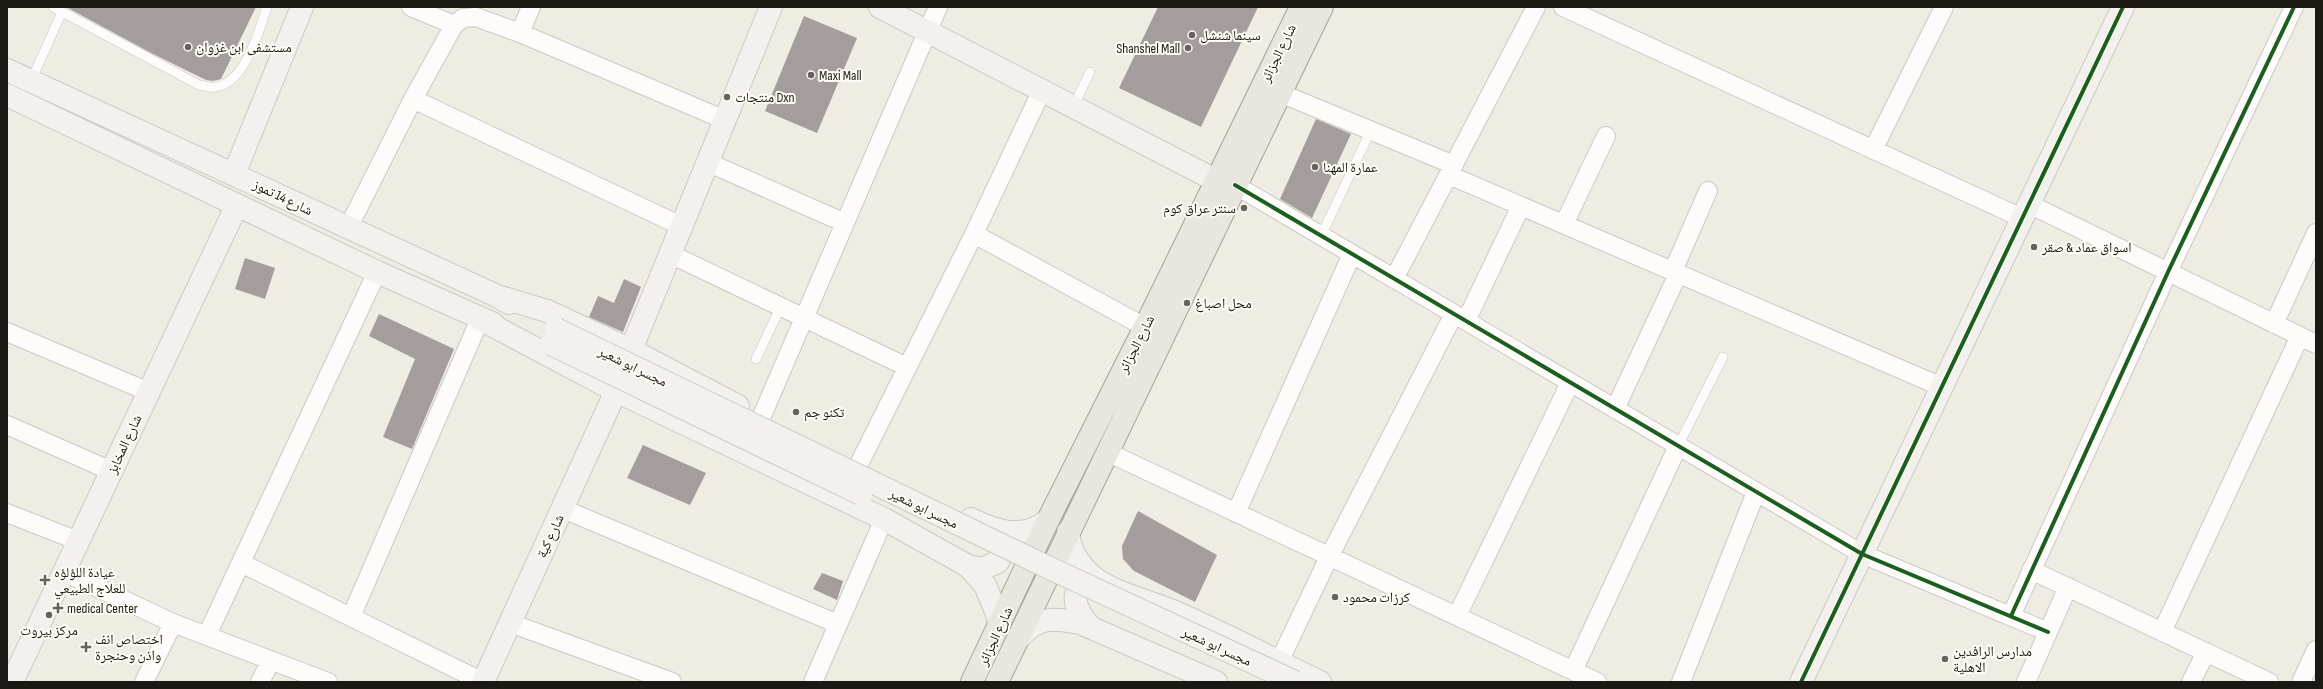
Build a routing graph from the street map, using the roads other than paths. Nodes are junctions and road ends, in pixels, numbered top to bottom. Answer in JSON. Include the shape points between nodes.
{"nodes":[{"id":1,"x":53,"y":7,"type":"edge"},
{"id":2,"x":267,"y":7,"type":"edge"},
{"id":3,"x":302,"y":7,"type":"edge"},
{"id":4,"x":411,"y":7,"type":"edge"},
{"id":5,"x":531,"y":7,"type":"edge"},
{"id":6,"x":771,"y":7,"type":"edge"},
{"id":7,"x":880,"y":7,"type":"edge"},
{"id":8,"x":938,"y":7,"type":"edge"},
{"id":9,"x":1300,"y":7,"type":"edge"},
{"id":10,"x":1322,"y":7,"type":"edge"},
{"id":11,"x":1536,"y":7,"type":"edge"},
{"id":12,"x":1563,"y":7,"type":"edge"},
{"id":13,"x":1944,"y":7,"type":"edge"},
{"id":14,"x":2123,"y":7,"type":"edge"},
{"id":15,"x":2294,"y":7,"type":"edge"},
{"id":16,"x":62,"y":12,"type":"junction"},
{"id":17,"x":454,"y":25,"type":"junction"},
{"id":18,"x":927,"y":31,"type":"junction"},
{"id":19,"x":520,"y":32,"type":"junction"},
{"id":20,"x":7,"y":70,"type":"edge"},
{"id":21,"x":1090,"y":72,"type":"dead end"},
{"id":22,"x":31,"y":81,"type":"junction"},
{"id":23,"x":1042,"y":90,"type":"junction"},
{"id":24,"x":1280,"y":93,"type":"junction"},
{"id":25,"x":7,"y":95,"type":"edge"},
{"id":26,"x":413,"y":99,"type":"junction"},
{"id":27,"x":1073,"y":106,"type":"junction"},
{"id":28,"x":725,"y":120,"type":"junction"},
{"id":29,"x":1371,"y":130,"type":"junction"},
{"id":30,"x":1606,"y":136,"type":"dead end"},
{"id":31,"x":1873,"y":150,"type":"junction"},
{"id":32,"x":708,"y":162,"type":"junction"},
{"id":33,"x":1451,"y":170,"type":"junction"},
{"id":34,"x":234,"y":174,"type":"junction"},
{"id":35,"x":1226,"y":183,"type":"junction"},
{"id":36,"x":1708,"y":191,"type":"dead end"},
{"id":37,"x":237,"y":205,"type":"junction"},
{"id":38,"x":1521,"y":206,"type":"junction"},
{"id":39,"x":2026,"y":211,"type":"junction"},
{"id":40,"x":845,"y":223,"type":"junction"},
{"id":41,"x":1564,"y":224,"type":"junction"},
{"id":42,"x":681,"y":226,"type":"junction"},
{"id":43,"x":348,"y":228,"type":"junction"},
{"id":44,"x":2316,"y":233,"type":"edge"},
{"id":45,"x":974,"y":234,"type":"junction"},
{"id":46,"x":1321,"y":236,"type":"junction"},
{"id":47,"x":670,"y":254,"type":"junction"},
{"id":48,"x":1352,"y":254,"type":"junction"},
{"id":49,"x":377,"y":272,"type":"junction"},
{"id":50,"x":1675,"y":272,"type":"junction"},
{"id":51,"x":2168,"y":272,"type":"junction"},
{"id":52,"x":1394,"y":279,"type":"junction"},
{"id":53,"x":497,"y":296,"type":"junction"},
{"id":54,"x":781,"y":306,"type":"junction"},
{"id":55,"x":805,"y":317,"type":"junction"},
{"id":56,"x":1460,"y":318,"type":"junction"},
{"id":57,"x":480,"y":319,"type":"junction"},
{"id":58,"x":2274,"y":324,"type":"junction"},
{"id":59,"x":1145,"y":327,"type":"junction"},
{"id":60,"x":7,"y":332,"type":"edge"},
{"id":61,"x":553,"y":336,"type":"junction"},
{"id":62,"x":2308,"y":340,"type":"edge"},
{"id":63,"x":631,"y":350,"type":"junction"},
{"id":64,"x":1723,"y":357,"type":"dead end"},
{"id":65,"x":756,"y":359,"type":"dead end"},
{"id":66,"x":907,"y":367,"type":"junction"},
{"id":67,"x":1570,"y":383,"type":"junction"},
{"id":68,"x":1942,"y":387,"type":"junction"},
{"id":69,"x":616,"y":391,"type":"junction"},
{"id":70,"x":149,"y":392,"type":"junction"},
{"id":71,"x":1615,"y":409,"type":"junction"},
{"id":72,"x":761,"y":418,"type":"junction"},
{"id":73,"x":7,"y":425,"type":"edge"},
{"id":74,"x":1678,"y":446,"type":"junction"},
{"id":75,"x":1107,"y":452,"type":"junction"},
{"id":76,"x":858,"y":466,"type":"junction"},
{"id":77,"x":111,"y":471,"type":"junction"},
{"id":78,"x":1756,"y":492,"type":"junction"},
{"id":79,"x":563,"y":509,"type":"junction"},
{"id":80,"x":7,"y":513,"type":"edge"},
{"id":81,"x":1236,"y":513,"type":"junction"},
{"id":82,"x":884,"y":519,"type":"junction"},
{"id":83,"x":1048,"y":520,"type":"junction"},
{"id":84,"x":986,"y":526,"type":"junction"},
{"id":85,"x":1068,"y":532,"type":"junction"},
{"id":86,"x":78,"y":541,"type":"junction"},
{"id":87,"x":1862,"y":554,"type":"junction"},
{"id":88,"x":1329,"y":556,"type":"junction"},
{"id":89,"x":241,"y":563,"type":"junction"},
{"id":90,"x":968,"y":566,"type":"junction"},
{"id":91,"x":2031,"y":570,"type":"junction"},
{"id":92,"x":64,"y":572,"type":"junction"},
{"id":93,"x":1102,"y":583,"type":"junction"},
{"id":94,"x":2068,"y":587,"type":"junction"},
{"id":95,"x":1457,"y":616,"type":"junction"},
{"id":96,"x":2011,"y":616,"type":"junction"},
{"id":97,"x":351,"y":617,"type":"junction"},
{"id":98,"x":173,"y":623,"type":"junction"},
{"id":99,"x":510,"y":623,"type":"junction"},
{"id":100,"x":838,"y":624,"type":"junction"},
{"id":101,"x":1090,"y":626,"type":"junction"},
{"id":102,"x":999,"y":627,"type":"junction"},
{"id":103,"x":2048,"y":632,"type":"junction"},
{"id":104,"x":2162,"y":632,"type":"junction"},
{"id":105,"x":207,"y":635,"type":"junction"},
{"id":106,"x":1020,"y":637,"type":"junction"},
{"id":107,"x":2316,"y":650,"type":"edge"},
{"id":108,"x":2206,"y":652,"type":"junction"},
{"id":109,"x":271,"y":660,"type":"junction"},
{"id":110,"x":1279,"y":662,"type":"junction"},
{"id":111,"x":1573,"y":671,"type":"junction"},
{"id":112,"x":12,"y":682,"type":"edge"},
{"id":113,"x":144,"y":682,"type":"edge"},
{"id":114,"x":260,"y":682,"type":"edge"},
{"id":115,"x":328,"y":682,"type":"edge"},
{"id":116,"x":483,"y":682,"type":"edge"},
{"id":117,"x":672,"y":682,"type":"edge"},
{"id":118,"x":813,"y":682,"type":"edge"},
{"id":119,"x":972,"y":682,"type":"edge"},
{"id":120,"x":997,"y":682,"type":"edge"},
{"id":121,"x":1216,"y":682,"type":"edge"},
{"id":122,"x":1262,"y":682,"type":"edge"},
{"id":123,"x":1295,"y":682,"type":"edge"},
{"id":124,"x":1320,"y":682,"type":"edge"},
{"id":125,"x":1597,"y":682,"type":"edge"},
{"id":126,"x":1681,"y":682,"type":"edge"},
{"id":127,"x":1801,"y":682,"type":"edge"},
{"id":128,"x":2026,"y":682,"type":"edge"},
{"id":129,"x":2191,"y":682,"type":"edge"},
{"id":130,"x":2269,"y":682,"type":"edge"},
{"id":131,"x":2301,"y":682,"type":"edge"}],
"edges":[{"from":1,"to":16,"type":"lane"},
{"from":2,"to":16,"type":"lane","via":[[247,62],[227,82],[215,87],[199,85]]},
{"from":3,"to":34,"type":"main road"},
{"from":4,"to":17,"type":"street"},
{"from":5,"to":19,"type":"street"},
{"from":6,"to":28,"type":"main road"},
{"from":7,"to":18,"type":"main road"},
{"from":8,"to":18,"type":"street"},
{"from":9,"to":35,"type":"main road","name":"شارع الجزائر"},
{"from":10,"to":24,"type":"main road","name":"شارع الجزائر"},
{"from":11,"to":33,"type":"street"},
{"from":12,"to":31,"type":"street"},
{"from":13,"to":31,"type":"street"},
{"from":14,"to":39,"type":"main road"},
{"from":15,"to":51,"type":"street"},
{"from":16,"to":22,"type":"lane"},
{"from":17,"to":19,"type":"street","via":[[463,18],[476,17]]},
{"from":17,"to":26,"type":"street"},
{"from":18,"to":23,"type":"main road"},
{"from":18,"to":40,"type":"street"},
{"from":19,"to":28,"type":"street"},
{"from":20,"to":22,"type":"main road","name":"شارع 14 تموز"},
{"from":21,"to":27,"type":"lane"},
{"from":22,"to":34,"type":"main road","name":"شارع 14 تموز"},
{"from":23,"to":27,"type":"main road"},
{"from":23,"to":45,"type":"street"},
{"from":24,"to":29,"type":"street"},
{"from":24,"to":35,"type":"main road","name":"شارع الجزائر"},
{"from":25,"to":37,"type":"main road","name":"شارع 14 تموز"},
{"from":26,"to":42,"type":"street"},
{"from":26,"to":43,"type":"street"},
{"from":27,"to":35,"type":"main road"},
{"from":28,"to":32,"type":"main road"},
{"from":29,"to":33,"type":"street"},
{"from":29,"to":46,"type":"lane"},
{"from":30,"to":41,"type":"street"},
{"from":31,"to":39,"type":"street"},
{"from":32,"to":40,"type":"street"},
{"from":32,"to":42,"type":"main road"},
{"from":33,"to":38,"type":"street"},
{"from":33,"to":52,"type":"street"},
{"from":34,"to":43,"type":"main road","name":"شارع 14 تموز"},
{"from":35,"to":46,"type":"street"},
{"from":35,"to":59,"type":"main road","name":"شارع الجزائر"},
{"from":35,"to":75,"type":"main road","name":"شارع الجزائر"},
{"from":36,"to":50,"type":"street"},
{"from":37,"to":49,"type":"main road","name":"شارع 14 تموز"},
{"from":37,"to":70,"type":"main road","name":"شارع المخابز"},
{"from":38,"to":41,"type":"street"},
{"from":38,"to":56,"type":"street"},
{"from":39,"to":51,"type":"street"},
{"from":39,"to":68,"type":"main road"},
{"from":40,"to":55,"type":"street"},
{"from":41,"to":50,"type":"street"},
{"from":42,"to":47,"type":"main road"},
{"from":43,"to":53,"type":"main road","name":"شارع 14 تموز"},
{"from":44,"to":58,"type":"street"},
{"from":45,"to":59,"type":"street"},
{"from":45,"to":66,"type":"street"},
{"from":46,"to":48,"type":"street"},
{"from":47,"to":54,"type":"street"},
{"from":47,"to":63,"type":"main road"},
{"from":48,"to":52,"type":"street"},
{"from":48,"to":81,"type":"street"},
{"from":49,"to":57,"type":"main road","name":"شارع 14 تموز"},
{"from":49,"to":89,"type":"street"},
{"from":50,"to":68,"type":"street"},
{"from":50,"to":71,"type":"street"},
{"from":51,"to":58,"type":"street"},
{"from":51,"to":91,"type":"street"},
{"from":52,"to":56,"type":"street"},
{"from":53,"to":61,"type":"main road","name":"شارع 14 تموز"},
{"from":53,"to":63,"type":"main road","via":[[547,311]]},
{"from":54,"to":55,"type":"street"},
{"from":54,"to":65,"type":"lane"},
{"from":55,"to":66,"type":"street"},
{"from":55,"to":72,"type":"street"},
{"from":56,"to":67,"type":"street"},
{"from":56,"to":88,"type":"street"},
{"from":57,"to":61,"type":"main road","name":"شارع 14 تموز"},
{"from":57,"to":69,"type":"main road"},
{"from":57,"to":97,"type":"street"},
{"from":58,"to":62,"type":"street"},
{"from":59,"to":83,"type":"main road","name":"شارع الجزائر"},
{"from":60,"to":70,"type":"street"},
{"from":61,"to":122,"type":"main road","name":"مجسر ابو شعير","bridge":true,"via":[[1035,578]]},
{"from":61,"to":123,"type":"main road","name":"مجسر ابو شعير","bridge":true},
{"from":62,"to":104,"type":"street"},
{"from":63,"to":72,"type":"main road"},
{"from":64,"to":74,"type":"lane"},
{"from":66,"to":76,"type":"street"},
{"from":67,"to":71,"type":"street"},
{"from":67,"to":95,"type":"street"},
{"from":68,"to":87,"type":"main road"},
{"from":69,"to":79,"type":"main road","name":"شارع كية"},
{"from":69,"to":82,"type":"main road"},
{"from":70,"to":77,"type":"main road","name":"شارع المخابز"},
{"from":71,"to":74,"type":"street"},
{"from":72,"to":76,"type":"main road"},
{"from":73,"to":77,"type":"street"},
{"from":74,"to":78,"type":"street"},
{"from":74,"to":111,"type":"street"},
{"from":75,"to":81,"type":"street"},
{"from":75,"to":85,"type":"main road","name":"شارع الجزائر"},
{"from":76,"to":84,"type":"main road"},
{"from":77,"to":86,"type":"main road","name":"شارع المخابز"},
{"from":78,"to":87,"type":"street"},
{"from":78,"to":126,"type":"street"},
{"from":79,"to":99,"type":"main road","name":"شارع كية"},
{"from":79,"to":100,"type":"street"},
{"from":80,"to":86,"type":"street"},
{"from":81,"to":88,"type":"street"},
{"from":82,"to":90,"type":"main road"},
{"from":82,"to":100,"type":"street"},
{"from":83,"to":84,"type":"main road","via":[[1038,528],[1024,532],[998,531]]},
{"from":83,"to":102,"type":"main road","name":"شارع الجزائر"},
{"from":84,"to":90,"type":"main road","via":[[1001,544],[1002,552],[998,562],[982,569]]},
{"from":85,"to":93,"type":"main road","via":[[1068,541],[1078,560]]},
{"from":85,"to":106,"type":"main road","name":"شارع الجزائر"},
{"from":86,"to":92,"type":"main road","name":"شارع المخابز"},
{"from":87,"to":96,"type":"street"},
{"from":87,"to":127,"type":"main road"},
{"from":88,"to":95,"type":"street"},
{"from":88,"to":110,"type":"street"},
{"from":89,"to":97,"type":"street"},
{"from":89,"to":105,"type":"street"},
{"from":90,"to":102,"type":"main road","via":[[985,585],[998,616]]},
{"from":91,"to":94,"type":"street"},
{"from":91,"to":96,"type":"street"},
{"from":92,"to":98,"type":"street"},
{"from":92,"to":112,"type":"main road","name":"شارع المخابز"},
{"from":93,"to":101,"type":"main road","via":[[1089,583],[1083,586],[1077,591],[1075,598],[1078,613]]},
{"from":93,"to":110,"type":"main road","via":[[1176,613]]},
{"from":94,"to":103,"type":"street"},
{"from":94,"to":104,"type":"street"},
{"from":95,"to":111,"type":"street"},
{"from":96,"to":103,"type":"street"},
{"from":97,"to":116,"type":"street"},
{"from":98,"to":105,"type":"street"},
{"from":98,"to":113,"type":"street"},
{"from":99,"to":116,"type":"main road","name":"شارع كية"},
{"from":99,"to":117,"type":"street"},
{"from":100,"to":118,"type":"street"},
{"from":101,"to":106,"type":"main road","via":[[1048,620],[1035,623]]},
{"from":101,"to":121,"type":"main road"},
{"from":102,"to":119,"type":"main road","name":"شارع الجزائر"},
{"from":103,"to":128,"type":"street"},
{"from":104,"to":108,"type":"street"},
{"from":105,"to":109,"type":"street"},
{"from":106,"to":120,"type":"main road","name":"شارع الجزائر"},
{"from":107,"to":131,"type":"street"},
{"from":108,"to":129,"type":"street"},
{"from":108,"to":130,"type":"street"},
{"from":109,"to":114,"type":"street"},
{"from":109,"to":115,"type":"street"},
{"from":110,"to":124,"type":"main road"},
{"from":111,"to":125,"type":"street"}]}
